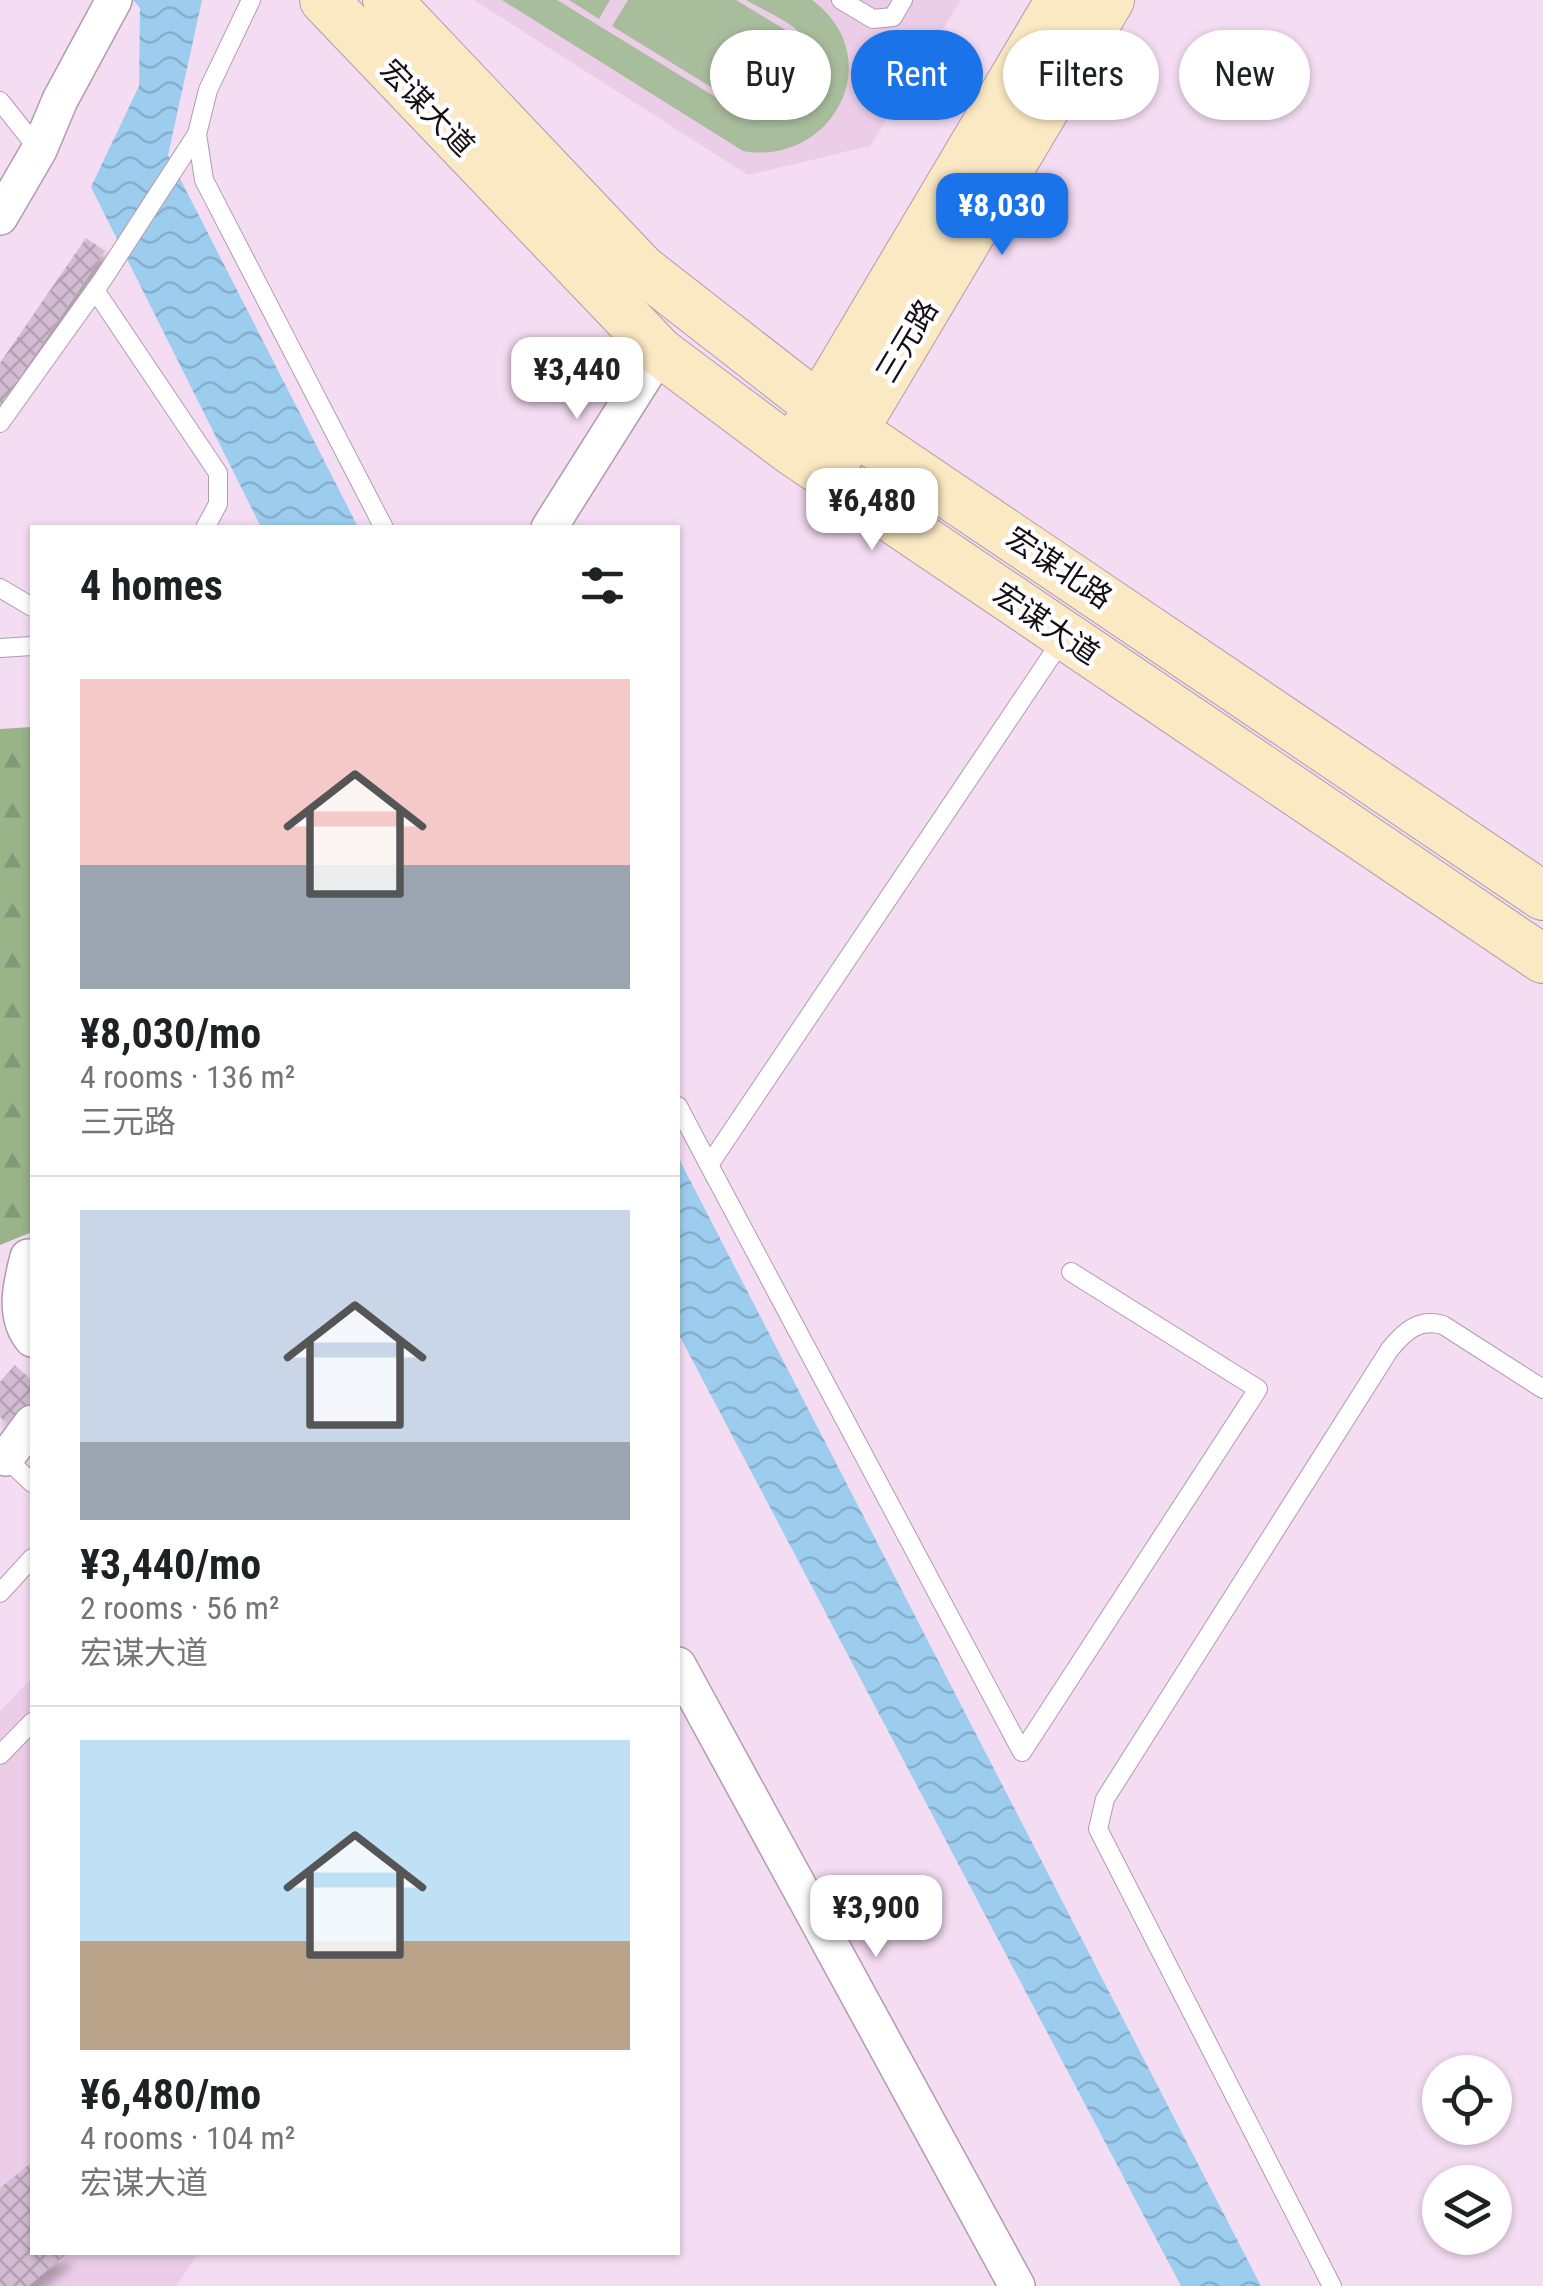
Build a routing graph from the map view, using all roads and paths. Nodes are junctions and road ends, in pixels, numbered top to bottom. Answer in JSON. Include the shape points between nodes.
{"nodes":[{"id":1,"x":251,"y":0,"type":"edge"},
{"id":2,"x":324,"y":0,"type":"edge"},
{"id":3,"x":386,"y":0,"type":"edge"},
{"id":4,"x":841,"y":0,"type":"edge"},
{"id":5,"x":904,"y":0,"type":"edge"},
{"id":6,"x":1060,"y":0,"type":"edge"},
{"id":7,"x":1110,"y":0,"type":"edge"},
{"id":8,"x":112,"y":2,"type":"edge"},
{"id":9,"x":0,"y":100,"type":"edge"},
{"id":10,"x":197,"y":134,"type":"junction"},
{"id":11,"x":39,"y":150,"type":"junction"},
{"id":12,"x":0,"y":217,"type":"edge"},
{"id":13,"x":99,"y":284,"type":"junction"},
{"id":14,"x":660,"y":352,"type":"junction"},
{"id":15,"x":837,"y":418,"type":"junction"},
{"id":16,"x":0,"y":423,"type":"edge"},
{"id":17,"x":809,"y":463,"type":"junction"},
{"id":18,"x":207,"y":525,"type":"edge"},
{"id":19,"x":382,"y":525,"type":"edge"},
{"id":20,"x":551,"y":525,"type":"edge"},
{"id":21,"x":0,"y":588,"type":"edge"},
{"id":22,"x":30,"y":606,"type":"edge"},
{"id":23,"x":1064,"y":637,"type":"junction"},
{"id":24,"x":30,"y":646,"type":"edge"},
{"id":25,"x":0,"y":648,"type":"edge"},
{"id":26,"x":1543,"y":896,"type":"edge"},
{"id":27,"x":1543,"y":959,"type":"edge"},
{"id":28,"x":680,"y":1110,"type":"edge"},
{"id":29,"x":709,"y":1164,"type":"junction"},
{"id":30,"x":20,"y":1261,"type":"edge"},
{"id":31,"x":1072,"y":1272,"type":"dead end"},
{"id":32,"x":30,"y":1335,"type":"edge"},
{"id":33,"x":1543,"y":1389,"type":"edge"},
{"id":34,"x":30,"y":1425,"type":"edge"},
{"id":35,"x":3,"y":1455,"type":"edge"},
{"id":36,"x":30,"y":1482,"type":"edge"},
{"id":37,"x":30,"y":1560,"type":"edge"},
{"id":38,"x":0,"y":1592,"type":"edge"},
{"id":39,"x":680,"y":1670,"type":"edge"},
{"id":40,"x":30,"y":1724,"type":"edge"},
{"id":41,"x":0,"y":1755,"type":"edge"},
{"id":42,"x":1016,"y":2286,"type":"edge"},
{"id":43,"x":1332,"y":2286,"type":"edge"}],
"edges":[{"from":1,"to":10,"type":"lane","via":[[208,90]]},
{"from":2,"to":14,"type":"main road","name":"宏谋大道"},
{"from":3,"to":15,"type":"main road","name":"宏谋北路","via":[[642,269]]},
{"from":4,"to":5,"type":"lane","via":[[873,19],[893,17]]},
{"from":6,"to":15,"type":"main road","name":"三元路"},
{"from":7,"to":15,"type":"main road","name":"三元路"},
{"from":8,"to":11,"type":"street"},
{"from":9,"to":11,"type":"lane"},
{"from":10,"to":13,"type":"lane"},
{"from":10,"to":19,"type":"lane","via":[[204,180]]},
{"from":11,"to":12,"type":"street"},
{"from":13,"to":16,"type":"lane"},
{"from":13,"to":18,"type":"lane","via":[[218,473],[218,504]]},
{"from":14,"to":17,"type":"main road","name":"宏谋大道"},
{"from":14,"to":20,"type":"street"},
{"from":15,"to":17,"type":"main road","name":"三元路"},
{"from":15,"to":26,"type":"main road","name":"宏谋北路"},
{"from":17,"to":23,"type":"main road","name":"宏谋大道"},
{"from":21,"to":22,"type":"lane"},
{"from":23,"to":27,"type":"main road","name":"宏谋大道"},
{"from":23,"to":29,"type":"lane"},
{"from":24,"to":25,"type":"lane"},
{"from":28,"to":29,"type":"lane"},
{"from":29,"to":31,"type":"lane","via":[[1022,1752],[1258,1390]]},
{"from":30,"to":32,"type":"street","via":[[22,1317]]},
{"from":33,"to":43,"type":"lane","via":[[1443,1325],[1416,1325],[1404,1333],[1099,1815],[1098,1830]]},
{"from":34,"to":35,"type":"street"},
{"from":35,"to":36,"type":"lane"},
{"from":37,"to":38,"type":"lane"},
{"from":39,"to":42,"type":"street"},
{"from":40,"to":41,"type":"lane"}]}
